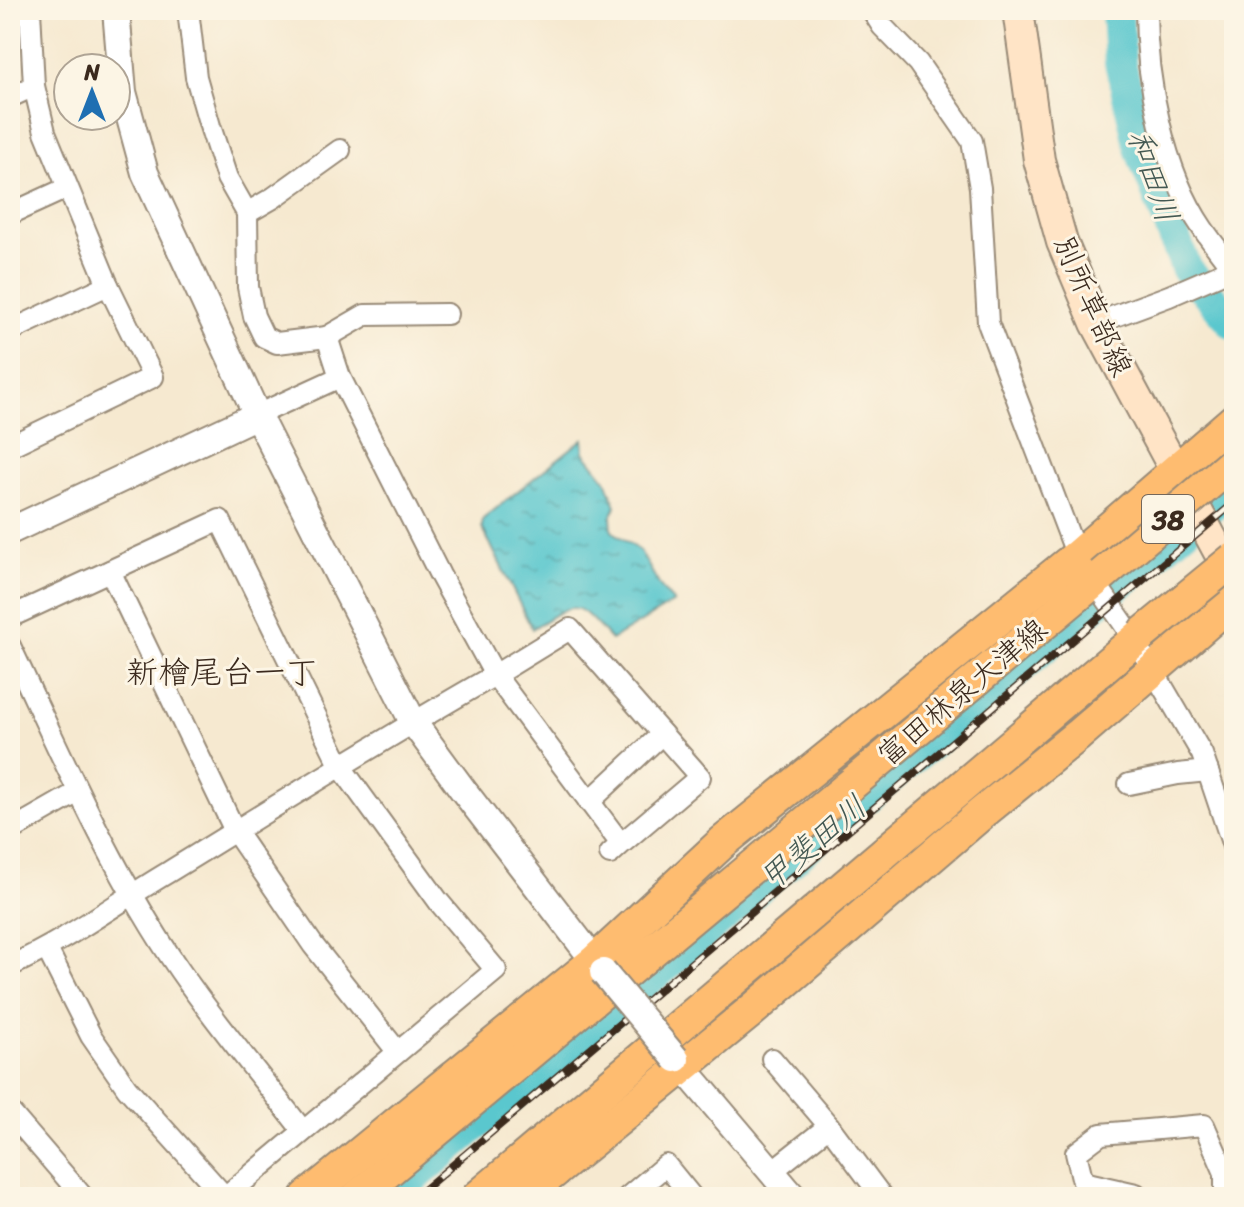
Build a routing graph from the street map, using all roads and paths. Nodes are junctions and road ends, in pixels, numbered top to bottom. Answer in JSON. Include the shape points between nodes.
{"nodes":[{"id":1,"x":30,"y":10,"type":"edge"},
{"id":2,"x":116,"y":10,"type":"edge"},
{"id":3,"x":188,"y":10,"type":"edge"},
{"id":4,"x":872,"y":10,"type":"edge"},
{"id":5,"x":1018,"y":10,"type":"edge"},
{"id":6,"x":1146,"y":10,"type":"edge"},
{"id":7,"x":34,"y":86,"type":"junction"},
{"id":8,"x":10,"y":97,"type":"edge"},
{"id":9,"x":340,"y":150,"type":"dead end"},
{"id":10,"x":67,"y":188,"type":"junction"},
{"id":11,"x":247,"y":213,"type":"junction"},
{"id":12,"x":10,"y":214,"type":"edge"},
{"id":13,"x":1231,"y":269,"type":"edge"},
{"id":14,"x":108,"y":285,"type":"junction"},
{"id":15,"x":447,"y":314,"type":"dead end"},
{"id":16,"x":1096,"y":323,"type":"junction"},
{"id":17,"x":10,"y":331,"type":"edge"},
{"id":18,"x":327,"y":337,"type":"junction"},
{"id":19,"x":340,"y":377,"type":"junction"},
{"id":20,"x":257,"y":415,"type":"junction"},
{"id":21,"x":1234,"y":420,"type":"edge"},
{"id":22,"x":10,"y":446,"type":"edge"},
{"id":23,"x":1234,"y":462,"type":"edge"},
{"id":24,"x":1175,"y":472,"type":"junction"},
{"id":25,"x":10,"y":531,"type":"edge"},
{"id":26,"x":1234,"y":559,"type":"edge"},
{"id":27,"x":110,"y":571,"type":"junction"},
{"id":28,"x":1092,"y":572,"type":"junction"},
{"id":29,"x":1234,"y":580,"type":"edge"},
{"id":30,"x":1234,"y":600,"type":"edge"},
{"id":31,"x":10,"y":617,"type":"edge"},
{"id":32,"x":10,"y":646,"type":"edge"},
{"id":33,"x":1141,"y":647,"type":"junction"},
{"id":34,"x":495,"y":675,"type":"junction"},
{"id":35,"x":413,"y":722,"type":"junction"},
{"id":36,"x":662,"y":734,"type":"junction"},
{"id":37,"x":341,"y":767,"type":"junction"},
{"id":38,"x":1208,"y":771,"type":"junction"},
{"id":39,"x":1129,"y":784,"type":"dead end"},
{"id":40,"x":78,"y":792,"type":"junction"},
{"id":41,"x":589,"y":802,"type":"junction"},
{"id":42,"x":10,"y":831,"type":"edge"},
{"id":43,"x":235,"y":831,"type":"junction"},
{"id":44,"x":1234,"y":849,"type":"edge"},
{"id":45,"x":133,"y":893,"type":"junction"},
{"id":46,"x":47,"y":949,"type":"junction"},
{"id":47,"x":10,"y":966,"type":"edge"},
{"id":48,"x":598,"y":967,"type":"junction"},
{"id":49,"x":397,"y":1051,"type":"junction"},
{"id":50,"x":772,"y":1059,"type":"dead end"},
{"id":51,"x":680,"y":1063,"type":"junction"},
{"id":52,"x":10,"y":1112,"type":"edge"},
{"id":53,"x":829,"y":1126,"type":"junction"},
{"id":54,"x":303,"y":1131,"type":"junction"},
{"id":55,"x":771,"y":1172,"type":"junction"},
{"id":56,"x":83,"y":1197,"type":"edge"},
{"id":57,"x":225,"y":1197,"type":"edge"},
{"id":58,"x":307,"y":1197,"type":"edge"},
{"id":59,"x":357,"y":1197,"type":"edge"},
{"id":60,"x":478,"y":1197,"type":"edge"},
{"id":61,"x":523,"y":1197,"type":"edge"},
{"id":62,"x":628,"y":1197,"type":"edge"},
{"id":63,"x":692,"y":1197,"type":"edge"},
{"id":64,"x":793,"y":1197,"type":"edge"},
{"id":65,"x":882,"y":1197,"type":"edge"},
{"id":66,"x":1138,"y":1197,"type":"edge"},
{"id":67,"x":1225,"y":1197,"type":"edge"}],
"edges":[{"from":1,"to":7,"type":"street"},
{"from":2,"to":20,"type":"street","via":[[123,92],[145,173]]},
{"from":3,"to":11,"type":"street","via":[[196,77],[210,126],[227,178]]},
{"from":4,"to":28,"type":"street","via":[[918,63],[972,141],[988,323]]},
{"from":5,"to":16,"type":"main road","name":"別所草部線","via":[[1039,160],[1062,242]]},
{"from":6,"to":13,"type":"street","via":[[1150,81],[1162,133],[1188,202]]},
{"from":7,"to":8,"type":"street"},
{"from":7,"to":10,"type":"street"},
{"from":9,"to":11,"type":"street"},
{"from":10,"to":12,"type":"street"},
{"from":10,"to":14,"type":"street"},
{"from":11,"to":18,"type":"street","via":[[248,287],[264,337],[277,343]]},
{"from":13,"to":16,"type":"street"},
{"from":14,"to":17,"type":"street"},
{"from":14,"to":22,"type":"street","via":[[153,377]]},
{"from":15,"to":18,"type":"street","via":[[365,315]]},
{"from":16,"to":24,"type":"main road","name":"別所草部線"},
{"from":18,"to":19,"type":"street"},
{"from":19,"to":20,"type":"street"},
{"from":19,"to":34,"type":"street"},
{"from":20,"to":25,"type":"street"},
{"from":20,"to":35,"type":"street"},
{"from":21,"to":24,"type":"main road"},
{"from":23,"to":28,"type":"main road","name":"富田林泉大津線","number":"38","bridge":true},
{"from":24,"to":28,"type":"main road"},
{"from":24,"to":29,"type":"main road","name":"別所草部線"},
{"from":26,"to":33,"type":"main road","number":"38","bridge":true},
{"from":27,"to":31,"type":"street"},
{"from":27,"to":37,"type":"street","via":[[220,520]]},
{"from":27,"to":43,"type":"street"},
{"from":28,"to":33,"type":"street"},
{"from":28,"to":48,"type":"main road","via":[[723,842]]},
{"from":28,"to":59,"type":"main road","name":"富田林泉大津線","number":"38"},
{"from":30,"to":33,"type":"main road"},
{"from":32,"to":40,"type":"street"},
{"from":33,"to":38,"type":"street"},
{"from":33,"to":51,"type":"main road"},
{"from":33,"to":60,"type":"main road","number":"38"},
{"from":34,"to":35,"type":"street"},
{"from":34,"to":36,"type":"street","via":[[570,629]]},
{"from":34,"to":41,"type":"street"},
{"from":35,"to":37,"type":"street"},
{"from":35,"to":48,"type":"street"},
{"from":36,"to":41,"type":"street"},
{"from":36,"to":41,"type":"street","via":[[700,777],[616,849]]},
{"from":37,"to":43,"type":"street"},
{"from":37,"to":49,"type":"street","via":[[439,902],[496,970]]},
{"from":38,"to":39,"type":"street"},
{"from":38,"to":44,"type":"street"},
{"from":40,"to":42,"type":"street"},
{"from":40,"to":45,"type":"street"},
{"from":43,"to":45,"type":"street"},
{"from":43,"to":49,"type":"street","via":[[313,945]]},
{"from":45,"to":46,"type":"street"},
{"from":45,"to":54,"type":"street","via":[[180,971]]},
{"from":46,"to":47,"type":"street"},
{"from":46,"to":57,"type":"street","via":[[91,1036],[127,1088]]},
{"from":48,"to":51,"type":"street","bridge":true},
{"from":48,"to":58,"type":"main road"},
{"from":49,"to":54,"type":"street"},
{"from":50,"to":53,"type":"street"},
{"from":51,"to":55,"type":"street"},
{"from":51,"to":61,"type":"main road"},
{"from":52,"to":56,"type":"street"},
{"from":53,"to":55,"type":"street"},
{"from":53,"to":65,"type":"street"},
{"from":54,"to":57,"type":"street"},
{"from":55,"to":64,"type":"street"},
{"from":62,"to":63,"type":"street","via":[[666,1165]]},
{"from":66,"to":67,"type":"street","via":[[1083,1182],[1076,1153],[1101,1134],[1204,1125],[1225,1173]]}]}
